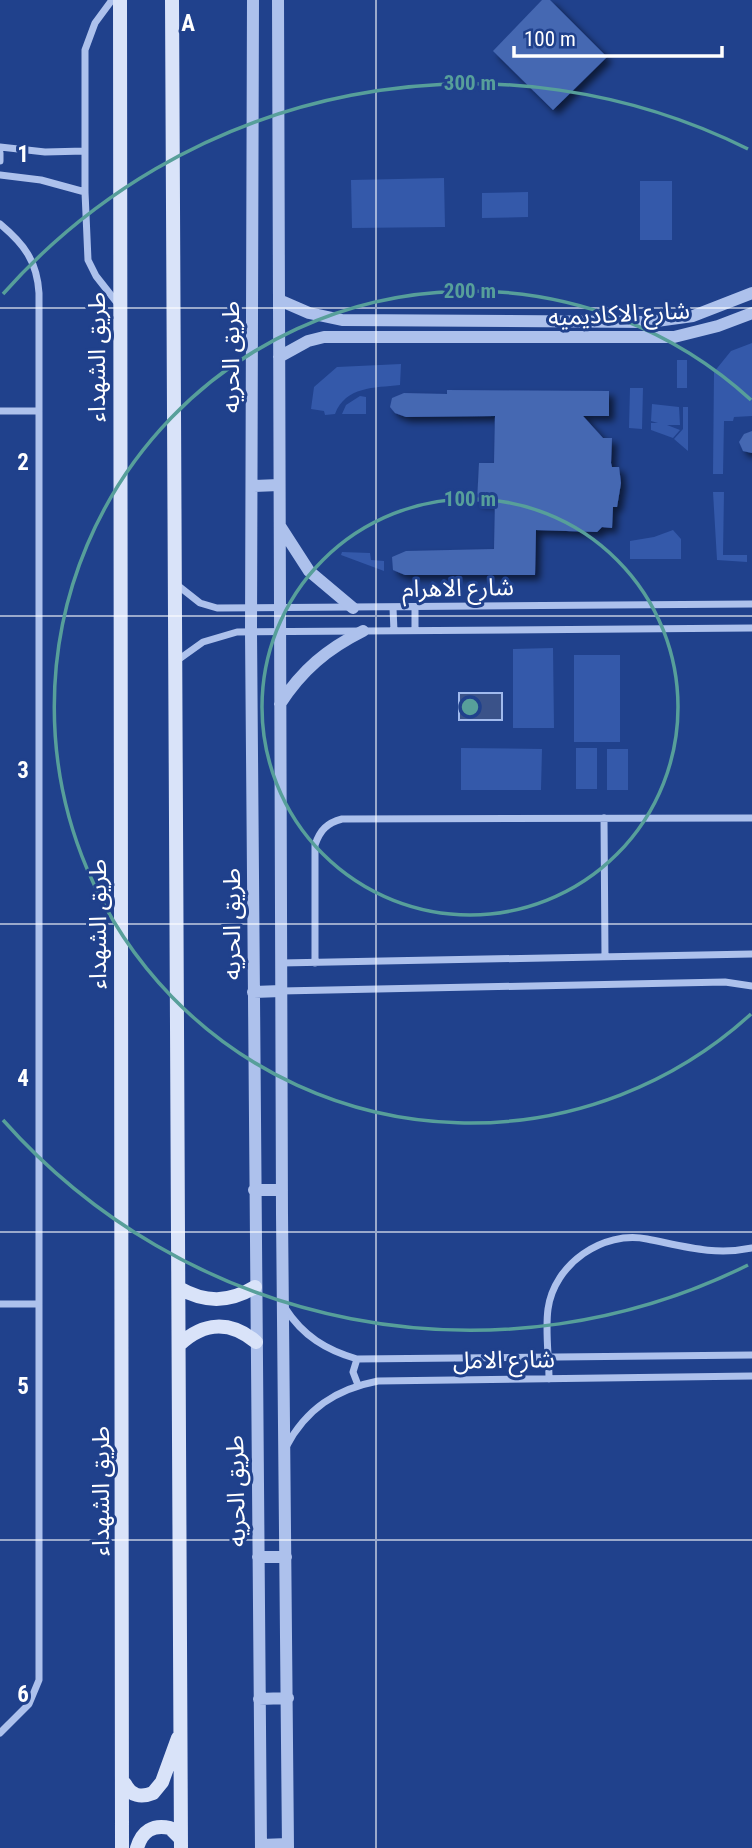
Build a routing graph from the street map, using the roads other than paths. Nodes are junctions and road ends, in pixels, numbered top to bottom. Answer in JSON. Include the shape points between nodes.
{"nodes":[{"id":1,"x":112,"y":0,"type":"edge"},
{"id":2,"x":120,"y":0,"type":"edge"},
{"id":3,"x":172,"y":0,"type":"edge"},
{"id":4,"x":253,"y":0,"type":"edge"},
{"id":5,"x":278,"y":0,"type":"edge"},
{"id":6,"x":253,"y":138,"type":"junction"},
{"id":7,"x":279,"y":138,"type":"junction"},
{"id":8,"x":0,"y":147,"type":"edge"},
{"id":9,"x":85,"y":151,"type":"junction"},
{"id":10,"x":0,"y":153,"type":"edge"},
{"id":11,"x":0,"y":161,"type":"edge"},
{"id":12,"x":0,"y":174,"type":"edge"},
{"id":13,"x":85,"y":192,"type":"junction"},
{"id":14,"x":0,"y":224,"type":"edge"},
{"id":15,"x":752,"y":293,"type":"edge"},
{"id":16,"x":279,"y":300,"type":"junction"},
{"id":17,"x":120,"y":306,"type":"junction"},
{"id":18,"x":752,"y":313,"type":"edge"},
{"id":19,"x":593,"y":322,"type":"junction"},
{"id":20,"x":595,"y":339,"type":"junction"},
{"id":21,"x":279,"y":357,"type":"junction"},
{"id":22,"x":0,"y":411,"type":"edge"},
{"id":23,"x":39,"y":411,"type":"junction"},
{"id":24,"x":279,"y":485,"type":"junction"},
{"id":25,"x":252,"y":486,"type":"junction"},
{"id":26,"x":278,"y":524,"type":"junction"},
{"id":27,"x":174,"y":582,"type":"junction"},
{"id":28,"x":752,"y":604,"type":"edge"},
{"id":29,"x":415,"y":607,"type":"junction"},
{"id":30,"x":251,"y":608,"type":"junction"},
{"id":31,"x":354,"y":608,"type":"junction"},
{"id":32,"x":393,"y":608,"type":"junction"},
{"id":33,"x":279,"y":609,"type":"junction"},
{"id":34,"x":752,"y":628,"type":"edge"},
{"id":35,"x":415,"y":630,"type":"junction"},
{"id":36,"x":279,"y":631,"type":"junction"},
{"id":37,"x":363,"y":631,"type":"junction"},
{"id":38,"x":394,"y":631,"type":"junction"},
{"id":39,"x":251,"y":632,"type":"junction"},
{"id":40,"x":174,"y":663,"type":"junction"},
{"id":41,"x":279,"y":704,"type":"junction"},
{"id":42,"x":604,"y":818,"type":"junction"},
{"id":43,"x":752,"y":818,"type":"edge"},
{"id":44,"x":752,"y":954,"type":"edge"},
{"id":45,"x":605,"y":957,"type":"junction"},
{"id":46,"x":315,"y":962,"type":"junction"},
{"id":47,"x":281,"y":963,"type":"junction"},
{"id":48,"x":752,"y":986,"type":"edge"},
{"id":49,"x":281,"y":991,"type":"junction"},
{"id":50,"x":253,"y":992,"type":"junction"},
{"id":51,"x":254,"y":1190,"type":"junction"},
{"id":52,"x":282,"y":1190,"type":"junction"},
{"id":53,"x":752,"y":1248,"type":"edge"},
{"id":54,"x":255,"y":1287,"type":"junction"},
{"id":55,"x":179,"y":1288,"type":"junction"},
{"id":56,"x":282,"y":1303,"type":"junction"},
{"id":57,"x":0,"y":1304,"type":"edge"},
{"id":58,"x":39,"y":1304,"type":"junction"},
{"id":59,"x":256,"y":1342,"type":"junction"},
{"id":60,"x":179,"y":1345,"type":"junction"},
{"id":61,"x":752,"y":1356,"type":"edge"},
{"id":62,"x":548,"y":1357,"type":"junction"},
{"id":63,"x":357,"y":1359,"type":"junction"},
{"id":64,"x":752,"y":1376,"type":"edge"},
{"id":65,"x":549,"y":1379,"type":"junction"},
{"id":66,"x":358,"y":1385,"type":"junction"},
{"id":67,"x":284,"y":1451,"type":"junction"},
{"id":68,"x":258,"y":1557,"type":"junction"},
{"id":69,"x":286,"y":1557,"type":"junction"},
{"id":70,"x":288,"y":1698,"type":"junction"},
{"id":71,"x":259,"y":1699,"type":"junction"},
{"id":72,"x":0,"y":1733,"type":"edge"},
{"id":73,"x":180,"y":1735,"type":"junction"},
{"id":74,"x":125,"y":1784,"type":"junction"},
{"id":75,"x":181,"y":1843,"type":"edge"},
{"id":76,"x":288,"y":1846,"type":"edge"},
{"id":77,"x":261,"y":1847,"type":"edge"},
{"id":78,"x":122,"y":1848,"type":"edge"},
{"id":79,"x":138,"y":1848,"type":"edge"}],
"edges":[{"from":1,"to":9,"type":"street","via":[[94,23],[85,50]]},
{"from":2,"to":17,"type":"main road","name":"طريق الشهداء"},
{"from":3,"to":27,"type":"main road"},
{"from":4,"to":6,"type":"street","name":"طريق الحريه"},
{"from":5,"to":7,"type":"street","name":"طريق الحريه"},
{"from":6,"to":7,"type":"street"},
{"from":6,"to":25,"type":"street","name":"طريق الحريه"},
{"from":7,"to":16,"type":"street","name":"طريق الحريه"},
{"from":8,"to":9,"type":"street"},
{"from":9,"to":13,"type":"street"},
{"from":10,"to":11,"type":"street"},
{"from":12,"to":13,"type":"street"},
{"from":13,"to":17,"type":"street","via":[[89,260]]},
{"from":14,"to":23,"type":"street","via":[[21,242],[38,275]]},
{"from":15,"to":19,"type":"street","name":"شارع الاكاديميه","via":[[671,321]]},
{"from":16,"to":19,"type":"street","name":"شارع الاكاديميه","via":[[342,320]]},
{"from":16,"to":21,"type":"street","name":"طريق الحريه"},
{"from":17,"to":74,"type":"main road","name":"طريق الشهداء"},
{"from":18,"to":20,"type":"street","name":"شارع الاكاديميه","via":[[674,337]]},
{"from":19,"to":20,"type":"street"},
{"from":20,"to":21,"type":"street","name":"شارع الاكاديميه","via":[[324,337]]},
{"from":21,"to":24,"type":"street","name":"طريق الحريه"},
{"from":22,"to":23,"type":"street"},
{"from":23,"to":58,"type":"street"},
{"from":24,"to":25,"type":"street"},
{"from":24,"to":26,"type":"street","name":"طريق الحريه"},
{"from":25,"to":30,"type":"street","name":"طريق الحريه"},
{"from":26,"to":31,"type":"street","via":[[309,572]]},
{"from":26,"to":33,"type":"street","name":"طريق الحريه"},
{"from":27,"to":30,"type":"street","name":"شارع الاهرام","via":[[200,603]]},
{"from":27,"to":40,"type":"main road"},
{"from":28,"to":29,"type":"street","name":"شارع الاهرام"},
{"from":29,"to":32,"type":"street","name":"شارع الاهرام"},
{"from":29,"to":35,"type":"street"},
{"from":30,"to":33,"type":"street","name":"شارع الاهرام"},
{"from":30,"to":39,"type":"street","name":"طريق الحريه"},
{"from":31,"to":32,"type":"street","name":"شارع الاهرام"},
{"from":31,"to":33,"type":"street","name":"شارع الاهرام"},
{"from":32,"to":38,"type":"street"},
{"from":33,"to":36,"type":"street","name":"طريق الحريه"},
{"from":34,"to":35,"type":"street","name":"شارع الاهرام"},
{"from":35,"to":38,"type":"street","name":"شارع الاهرام"},
{"from":36,"to":37,"type":"street","name":"شارع الاهرام"},
{"from":36,"to":39,"type":"street","name":"شارع الاهرام"},
{"from":36,"to":41,"type":"street","name":"طريق الحريه"},
{"from":37,"to":38,"type":"street","name":"شارع الاهرام"},
{"from":37,"to":41,"type":"street","via":[[315,660]]},
{"from":39,"to":40,"type":"street","name":"شارع الاهرام","via":[[211,639]]},
{"from":39,"to":50,"type":"street","name":"طريق الحريه"},
{"from":40,"to":55,"type":"main road"},
{"from":41,"to":47,"type":"street","name":"طريق الحريه"},
{"from":42,"to":43,"type":"street"},
{"from":42,"to":45,"type":"street"},
{"from":42,"to":46,"type":"street","via":[[332,822],[318,835],[315,845]]},
{"from":44,"to":45,"type":"street"},
{"from":45,"to":46,"type":"street"},
{"from":46,"to":47,"type":"street"},
{"from":47,"to":49,"type":"street","name":"طريق الحريه"},
{"from":48,"to":49,"type":"street","via":[[725,982]]},
{"from":49,"to":50,"type":"street"},
{"from":49,"to":52,"type":"street","name":"طريق الحريه"},
{"from":50,"to":51,"type":"street","name":"طريق الحريه"},
{"from":51,"to":52,"type":"street"},
{"from":51,"to":54,"type":"street","name":"طريق الحريه"},
{"from":52,"to":56,"type":"street","name":"طريق الحريه"},
{"from":53,"to":62,"type":"street","via":[[706,1251],[622,1238],[582,1254],[566,1269],[548,1308]]},
{"from":54,"to":55,"type":"main road","via":[[217,1300]]},
{"from":54,"to":59,"type":"street","name":"طريق الحريه"},
{"from":55,"to":60,"type":"main road"},
{"from":56,"to":63,"type":"street","name":"شارع الامل","via":[[305,1334],[338,1354]]},
{"from":56,"to":67,"type":"street","name":"طريق الحريه"},
{"from":57,"to":58,"type":"street"},
{"from":58,"to":72,"type":"street","via":[[38,1680],[29,1704]]},
{"from":59,"to":60,"type":"main road","via":[[238,1330],[217,1326],[202,1328]]},
{"from":59,"to":68,"type":"street","name":"طريق الحريه"},
{"from":60,"to":73,"type":"main road"},
{"from":61,"to":62,"type":"street","name":"شارع الامل"},
{"from":62,"to":63,"type":"street","name":"شارع الامل"},
{"from":62,"to":65,"type":"street"},
{"from":63,"to":66,"type":"street","via":[[353,1372]]},
{"from":64,"to":65,"type":"street","name":"شارع الامل"},
{"from":65,"to":66,"type":"street","name":"شارع الامل"},
{"from":66,"to":67,"type":"street","name":"شارع الامل","via":[[321,1403]]},
{"from":67,"to":69,"type":"street","name":"طريق الحريه"},
{"from":68,"to":69,"type":"street"},
{"from":68,"to":71,"type":"street","name":"طريق الحريه"},
{"from":69,"to":70,"type":"street","name":"طريق الحريه"},
{"from":70,"to":71,"type":"street"},
{"from":70,"to":76,"type":"street","name":"طريق الحريه"},
{"from":71,"to":77,"type":"street","name":"طريق الحريه"},
{"from":73,"to":74,"type":"main road","via":[[172,1746],[162,1782],[153,1793],[133,1794]]},
{"from":73,"to":75,"type":"main road"},
{"from":74,"to":78,"type":"main road","name":"طريق الشهداء"},
{"from":75,"to":79,"type":"main road","via":[[170,1828],[154,1827],[142,1836]]},
{"from":76,"to":77,"type":"street"}]}
